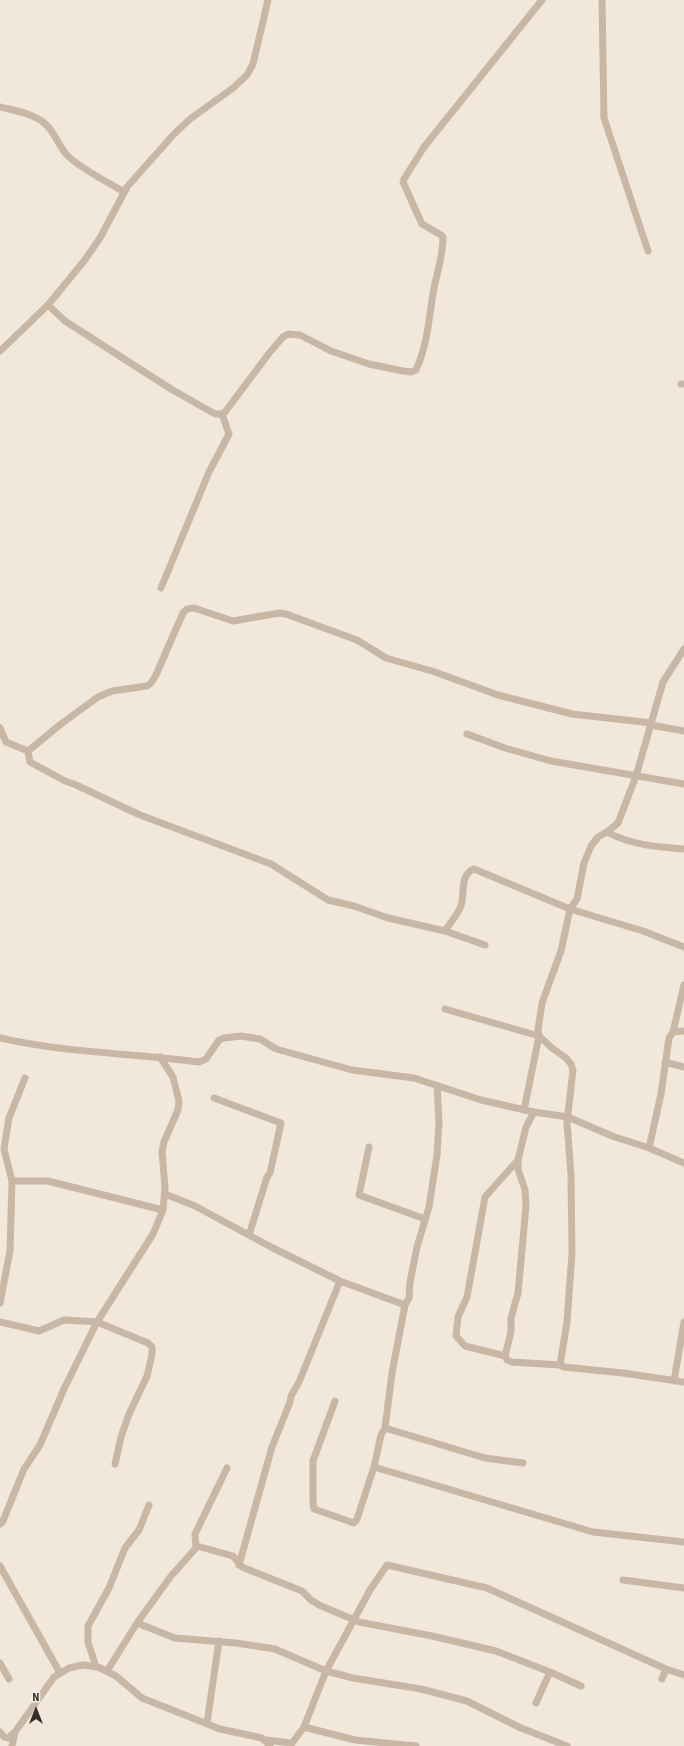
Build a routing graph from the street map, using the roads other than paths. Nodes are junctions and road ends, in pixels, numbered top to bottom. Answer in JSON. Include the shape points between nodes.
{"nodes":[{"id":1,"x":268,"y":0,"type":"edge"},
{"id":2,"x":542,"y":0,"type":"edge"},
{"id":3,"x":602,"y":0,"type":"edge"},
{"id":4,"x":0,"y":107,"type":"edge"},
{"id":5,"x":124,"y":192,"type":"junction"},
{"id":6,"x":648,"y":251,"type":"dead end"},
{"id":7,"x":48,"y":305,"type":"junction"},
{"id":8,"x":0,"y":351,"type":"edge"},
{"id":9,"x":222,"y":414,"type":"junction"},
{"id":10,"x":161,"y":588,"type":"dead end"},
{"id":11,"x":684,"y":649,"type":"edge"},
{"id":12,"x":652,"y":724,"type":"junction"},
{"id":13,"x":0,"y":728,"type":"edge"},
{"id":14,"x":684,"y":731,"type":"edge"},
{"id":15,"x":467,"y":734,"type":"dead end"},
{"id":16,"x":28,"y":750,"type":"junction"},
{"id":17,"x":636,"y":776,"type":"junction"},
{"id":18,"x":684,"y":784,"type":"edge"},
{"id":19,"x":607,"y":832,"type":"junction"},
{"id":20,"x":684,"y":849,"type":"edge"},
{"id":21,"x":570,"y":909,"type":"junction"},
{"id":22,"x":445,"y":930,"type":"junction"},
{"id":23,"x":485,"y":945,"type":"dead end"},
{"id":24,"x":684,"y":947,"type":"edge"},
{"id":25,"x":684,"y":985,"type":"edge"},
{"id":26,"x":445,"y":1009,"type":"dead end"},
{"id":27,"x":684,"y":1031,"type":"edge"},
{"id":28,"x":673,"y":1032,"type":"junction"},
{"id":29,"x":539,"y":1036,"type":"junction"},
{"id":30,"x":0,"y":1038,"type":"edge"},
{"id":31,"x":160,"y":1057,"type":"junction"},
{"id":32,"x":665,"y":1062,"type":"junction"},
{"id":33,"x":684,"y":1068,"type":"edge"},
{"id":34,"x":25,"y":1078,"type":"dead end"},
{"id":35,"x":437,"y":1086,"type":"junction"},
{"id":36,"x":214,"y":1098,"type":"dead end"},
{"id":37,"x":524,"y":1110,"type":"junction"},
{"id":38,"x":534,"y":1112,"type":"junction"},
{"id":39,"x":568,"y":1117,"type":"junction"},
{"id":40,"x":368,"y":1147,"type":"dead end"},
{"id":41,"x":650,"y":1148,"type":"junction"},
{"id":42,"x":518,"y":1160,"type":"junction"},
{"id":43,"x":684,"y":1163,"type":"edge"},
{"id":44,"x":12,"y":1181,"type":"junction"},
{"id":45,"x":165,"y":1194,"type":"junction"},
{"id":46,"x":163,"y":1210,"type":"junction"},
{"id":47,"x":425,"y":1219,"type":"junction"},
{"id":48,"x":249,"y":1235,"type":"junction"},
{"id":49,"x":340,"y":1281,"type":"junction"},
{"id":50,"x":0,"y":1303,"type":"edge"},
{"id":51,"x":405,"y":1305,"type":"junction"},
{"id":52,"x":0,"y":1322,"type":"edge"},
{"id":53,"x":97,"y":1322,"type":"junction"},
{"id":54,"x":684,"y":1322,"type":"edge"},
{"id":55,"x":505,"y":1356,"type":"junction"},
{"id":56,"x":560,"y":1365,"type":"junction"},
{"id":57,"x":674,"y":1381,"type":"junction"},
{"id":58,"x":684,"y":1382,"type":"edge"},
{"id":59,"x":335,"y":1401,"type":"dead end"},
{"id":60,"x":385,"y":1428,"type":"junction"},
{"id":61,"x":523,"y":1463,"type":"dead end"},
{"id":62,"x":115,"y":1464,"type":"dead end"},
{"id":63,"x":374,"y":1467,"type":"junction"},
{"id":64,"x":227,"y":1468,"type":"dead end"},
{"id":65,"x":149,"y":1505,"type":"dead end"},
{"id":66,"x":0,"y":1524,"type":"edge"},
{"id":67,"x":684,"y":1542,"type":"edge"},
{"id":68,"x":197,"y":1546,"type":"junction"},
{"id":69,"x":239,"y":1564,"type":"junction"},
{"id":70,"x":0,"y":1566,"type":"edge"},
{"id":71,"x":623,"y":1580,"type":"dead end"},
{"id":72,"x":684,"y":1588,"type":"edge"},
{"id":73,"x":354,"y":1620,"type":"junction"},
{"id":74,"x":137,"y":1623,"type":"junction"},
{"id":75,"x":218,"y":1642,"type":"junction"},
{"id":76,"x":0,"y":1663,"type":"edge"},
{"id":77,"x":96,"y":1667,"type":"junction"},
{"id":78,"x":666,"y":1669,"type":"junction"},
{"id":79,"x":107,"y":1671,"type":"junction"},
{"id":80,"x":326,"y":1671,"type":"junction"},
{"id":81,"x":550,"y":1672,"type":"junction"},
{"id":82,"x":60,"y":1673,"type":"junction"},
{"id":83,"x":684,"y":1675,"type":"edge"},
{"id":84,"x":9,"y":1679,"type":"dead end"},
{"id":85,"x":662,"y":1679,"type":"dead end"},
{"id":86,"x":581,"y":1686,"type":"dead end"},
{"id":87,"x":536,"y":1703,"type":"dead end"},
{"id":88,"x":207,"y":1724,"type":"junction"},
{"id":89,"x":304,"y":1727,"type":"junction"},
{"id":90,"x":0,"y":1732,"type":"edge"},
{"id":91,"x":15,"y":1732,"type":"junction"},
{"id":92,"x":268,"y":1743,"type":"edge"},
{"id":93,"x":291,"y":1744,"type":"edge"},
{"id":94,"x":12,"y":1746,"type":"edge"},
{"id":95,"x":416,"y":1746,"type":"edge"},
{"id":96,"x":567,"y":1746,"type":"edge"}],
"edges":[{"from":1,"to":5,"type":"street","via":[[253,64],[247,76],[174,134]]},
{"from":2,"to":9,"type":"street","via":[[424,147],[404,179],[403,182],[420,221],[443,238],[442,258],[424,346],[416,370],[403,371],[356,360],[300,335],[288,334],[283,336]]},
{"from":3,"to":6,"type":"street","via":[[604,118]]},
{"from":4,"to":5,"type":"street","via":[[43,120],[66,155]]},
{"from":5,"to":7,"type":"street","via":[[100,238]]},
{"from":7,"to":8,"type":"street"},
{"from":7,"to":9,"type":"street","via":[[65,321],[172,389],[215,414]]},
{"from":9,"to":10,"type":"street","via":[[229,434],[208,472]]},
{"from":11,"to":12,"type":"street","via":[[663,682]]},
{"from":12,"to":14,"type":"street"},
{"from":12,"to":16,"type":"street","via":[[572,714],[498,694],[386,658],[357,640],[292,615],[278,613],[233,620],[194,608],[183,613],[151,682],[146,686],[112,691],[98,698]]},
{"from":12,"to":17,"type":"street"},
{"from":13,"to":16,"type":"street","via":[[6,742]]},
{"from":15,"to":17,"type":"street","via":[[550,761]]},
{"from":16,"to":22,"type":"street","via":[[30,762],[65,781],[140,815],[270,864],[328,900],[388,918]]},
{"from":17,"to":18,"type":"street"},
{"from":17,"to":19,"type":"street","via":[[618,823]]},
{"from":19,"to":20,"type":"street","via":[[622,840]]},
{"from":19,"to":21,"type":"street","via":[[598,837],[591,846],[584,863],[577,899]]},
{"from":21,"to":22,"type":"street","via":[[474,869],[469,871],[464,879],[461,906]]},
{"from":21,"to":24,"type":"street","via":[[643,931]]},
{"from":21,"to":29,"type":"street","via":[[561,951],[542,1003]]},
{"from":22,"to":23,"type":"street"},
{"from":25,"to":28,"type":"street"},
{"from":26,"to":29,"type":"street"},
{"from":27,"to":28,"type":"street"},
{"from":28,"to":32,"type":"street","via":[[669,1038]]},
{"from":29,"to":37,"type":"street"},
{"from":29,"to":39,"type":"street","via":[[571,1064],[572,1083]]},
{"from":30,"to":31,"type":"street","via":[[44,1047]]},
{"from":31,"to":35,"type":"street","via":[[201,1062],[219,1040],[241,1036],[260,1039],[276,1049],[352,1070],[414,1078]]},
{"from":31,"to":45,"type":"street","via":[[173,1077],[179,1101],[162,1152]]},
{"from":32,"to":33,"type":"street"},
{"from":32,"to":41,"type":"street"},
{"from":34,"to":44,"type":"street","via":[[9,1118],[4,1149]]},
{"from":35,"to":37,"type":"street"},
{"from":35,"to":47,"type":"street","via":[[437,1155]]},
{"from":36,"to":48,"type":"street","via":[[281,1123],[270,1173]]},
{"from":37,"to":38,"type":"street"},
{"from":38,"to":39,"type":"street"},
{"from":38,"to":42,"type":"street","via":[[526,1127]]},
{"from":39,"to":41,"type":"street","via":[[612,1136]]},
{"from":39,"to":56,"type":"street","via":[[572,1253],[567,1322]]},
{"from":40,"to":47,"type":"street","via":[[359,1195]]},
{"from":41,"to":43,"type":"street"},
{"from":42,"to":55,"type":"street","via":[[526,1206],[518,1293]]},
{"from":42,"to":55,"type":"street","via":[[485,1197],[467,1297],[458,1317],[456,1336],[465,1346]]},
{"from":44,"to":46,"type":"street","via":[[48,1181]]},
{"from":44,"to":50,"type":"street","via":[[10,1251]]},
{"from":45,"to":46,"type":"street"},
{"from":45,"to":48,"type":"street","via":[[195,1206]]},
{"from":46,"to":53,"type":"street","via":[[153,1234]]},
{"from":47,"to":51,"type":"street","via":[[414,1261],[409,1298]]},
{"from":48,"to":49,"type":"street"},
{"from":49,"to":51,"type":"street"},
{"from":49,"to":69,"type":"street","via":[[272,1447]]},
{"from":51,"to":60,"type":"street"},
{"from":52,"to":53,"type":"street","via":[[39,1331],[64,1320]]},
{"from":53,"to":62,"type":"street","via":[[148,1343],[153,1350],[147,1376],[121,1437]]},
{"from":53,"to":66,"type":"street","via":[[64,1388],[40,1445],[24,1469]]},
{"from":54,"to":57,"type":"street"},
{"from":55,"to":56,"type":"street","via":[[512,1362]]},
{"from":56,"to":57,"type":"street"},
{"from":57,"to":58,"type":"street"},
{"from":59,"to":63,"type":"street","via":[[313,1461],[314,1509],[354,1523]]},
{"from":60,"to":61,"type":"street","via":[[485,1458]]},
{"from":60,"to":63,"type":"street"},
{"from":63,"to":67,"type":"street","via":[[594,1532]]},
{"from":64,"to":68,"type":"street","via":[[195,1534]]},
{"from":65,"to":77,"type":"street","via":[[138,1530],[125,1548],[109,1588],[88,1626],[88,1642]]},
{"from":68,"to":69,"type":"street","via":[[233,1556]]},
{"from":68,"to":74,"type":"street"},
{"from":69,"to":73,"type":"street","via":[[242,1568],[302,1591],[319,1605]]},
{"from":70,"to":82,"type":"street"},
{"from":71,"to":72,"type":"street"},
{"from":73,"to":78,"type":"street","via":[[387,1565],[487,1588]]},
{"from":73,"to":80,"type":"street"},
{"from":73,"to":81,"type":"street","via":[[496,1651]]},
{"from":74,"to":75,"type":"street","via":[[175,1638]]},
{"from":74,"to":79,"type":"street"},
{"from":75,"to":80,"type":"street","via":[[275,1649]]},
{"from":75,"to":88,"type":"street"},
{"from":76,"to":84,"type":"street"},
{"from":77,"to":79,"type":"street"},
{"from":77,"to":82,"type":"street","via":[[83,1665]]},
{"from":78,"to":83,"type":"street"},
{"from":78,"to":85,"type":"street"},
{"from":79,"to":88,"type":"street","via":[[142,1698]]},
{"from":80,"to":89,"type":"street"},
{"from":80,"to":96,"type":"street","via":[[421,1689],[467,1701],[521,1728]]},
{"from":81,"to":86,"type":"street"},
{"from":81,"to":87,"type":"street"},
{"from":82,"to":91,"type":"street","via":[[50,1682]]},
{"from":88,"to":92,"type":"street"},
{"from":89,"to":93,"type":"street"},
{"from":89,"to":95,"type":"street","via":[[355,1740]]},
{"from":90,"to":91,"type":"street","via":[[8,1738]]},
{"from":91,"to":94,"type":"street"},
{"from":92,"to":93,"type":"street"}]}
